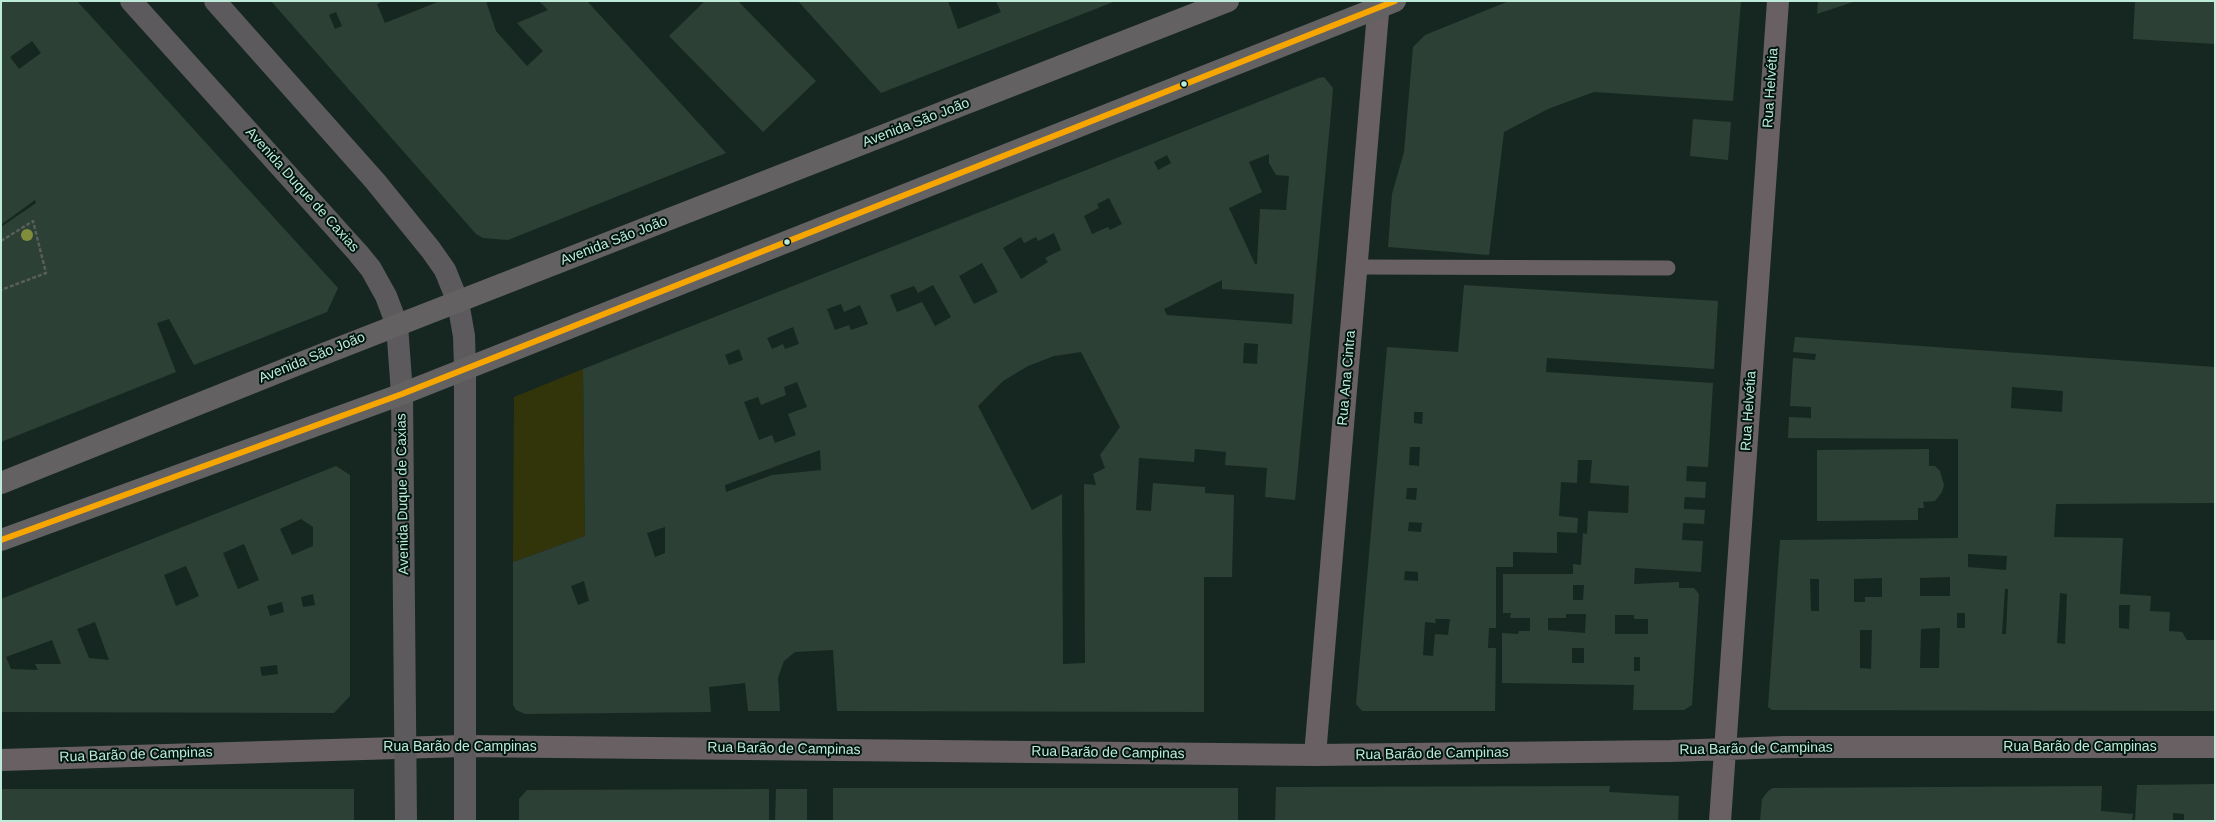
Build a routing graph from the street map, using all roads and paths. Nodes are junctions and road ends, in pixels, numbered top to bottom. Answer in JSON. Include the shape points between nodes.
{"nodes":[{"id":1,"x":131,"y":1,"type":"edge"},
{"id":2,"x":215,"y":1,"type":"edge"},
{"id":3,"x":1228,"y":1,"type":"edge"},
{"id":4,"x":1778,"y":1,"type":"edge"},
{"id":5,"x":1384,"y":3,"type":"edge"},
{"id":6,"x":1,"y":241,"type":"edge"},
{"id":7,"x":1356,"y":267,"type":"junction"},
{"id":8,"x":1668,"y":268,"type":"dead end"},
{"id":9,"x":1,"y":290,"type":"edge"},
{"id":10,"x":458,"y":302,"type":"junction"},
{"id":11,"x":397,"y":325,"type":"junction"},
{"id":12,"x":465,"y":368,"type":"junction"},
{"id":13,"x":402,"y":394,"type":"junction"},
{"id":14,"x":1,"y":483,"type":"edge"},
{"id":15,"x":1,"y":540,"type":"edge"},
{"id":16,"x":463,"y":746,"type":"junction"},
{"id":17,"x":406,"y":747,"type":"junction"},
{"id":18,"x":2215,"y":747,"type":"edge"},
{"id":19,"x":1726,"y":749,"type":"junction"},
{"id":20,"x":1315,"y":755,"type":"junction"},
{"id":21,"x":1,"y":760,"type":"edge"},
{"id":22,"x":406,"y":821,"type":"edge"},
{"id":23,"x":464,"y":821,"type":"edge"},
{"id":24,"x":1720,"y":821,"type":"edge"}],
"edges":[{"from":1,"to":11,"type":"main road","name":"Avenida Duque de Caxias","via":[[358,253],[378,283]]},
{"from":2,"to":10,"type":"main road","via":[[375,181],[431,250],[445,270]]},
{"from":3,"to":10,"type":"main road","name":"Avenida São João"},
{"from":4,"to":19,"type":"street","name":"Rua Helvétia"},
{"from":5,"to":7,"type":"street","name":"Rua Ana Cintra"},
{"from":5,"to":12,"type":"main road"},
{"from":6,"to":9,"type":"path","via":[[33,221],[46,273]]},
{"from":7,"to":8,"type":"lane"},
{"from":7,"to":20,"type":"street","name":"Rua Ana Cintra"},
{"from":10,"to":11,"type":"main road","name":"Avenida São João"},
{"from":10,"to":12,"type":"main road","via":[[464,336]]},
{"from":11,"to":13,"type":"main road","name":"Avenida Duque de Caxias"},
{"from":11,"to":14,"type":"main road","name":"Avenida São João"},
{"from":12,"to":13,"type":"main road"},
{"from":12,"to":16,"type":"main road"},
{"from":13,"to":15,"type":"main road"},
{"from":13,"to":17,"type":"main road","name":"Avenida Duque de Caxias"},
{"from":16,"to":17,"type":"street","name":"Rua Barão de Campinas"},
{"from":16,"to":20,"type":"street","name":"Rua Barão de Campinas"},
{"from":16,"to":23,"type":"main road"},
{"from":17,"to":21,"type":"street","name":"Rua Barão de Campinas"},
{"from":17,"to":22,"type":"main road","name":"Avenida Duque de Caxias"},
{"from":18,"to":19,"type":"street","name":"Rua Barão de Campinas"},
{"from":19,"to":20,"type":"street","name":"Rua Barão de Campinas"},
{"from":19,"to":24,"type":"street","name":"Rua Helvétia"}]}
